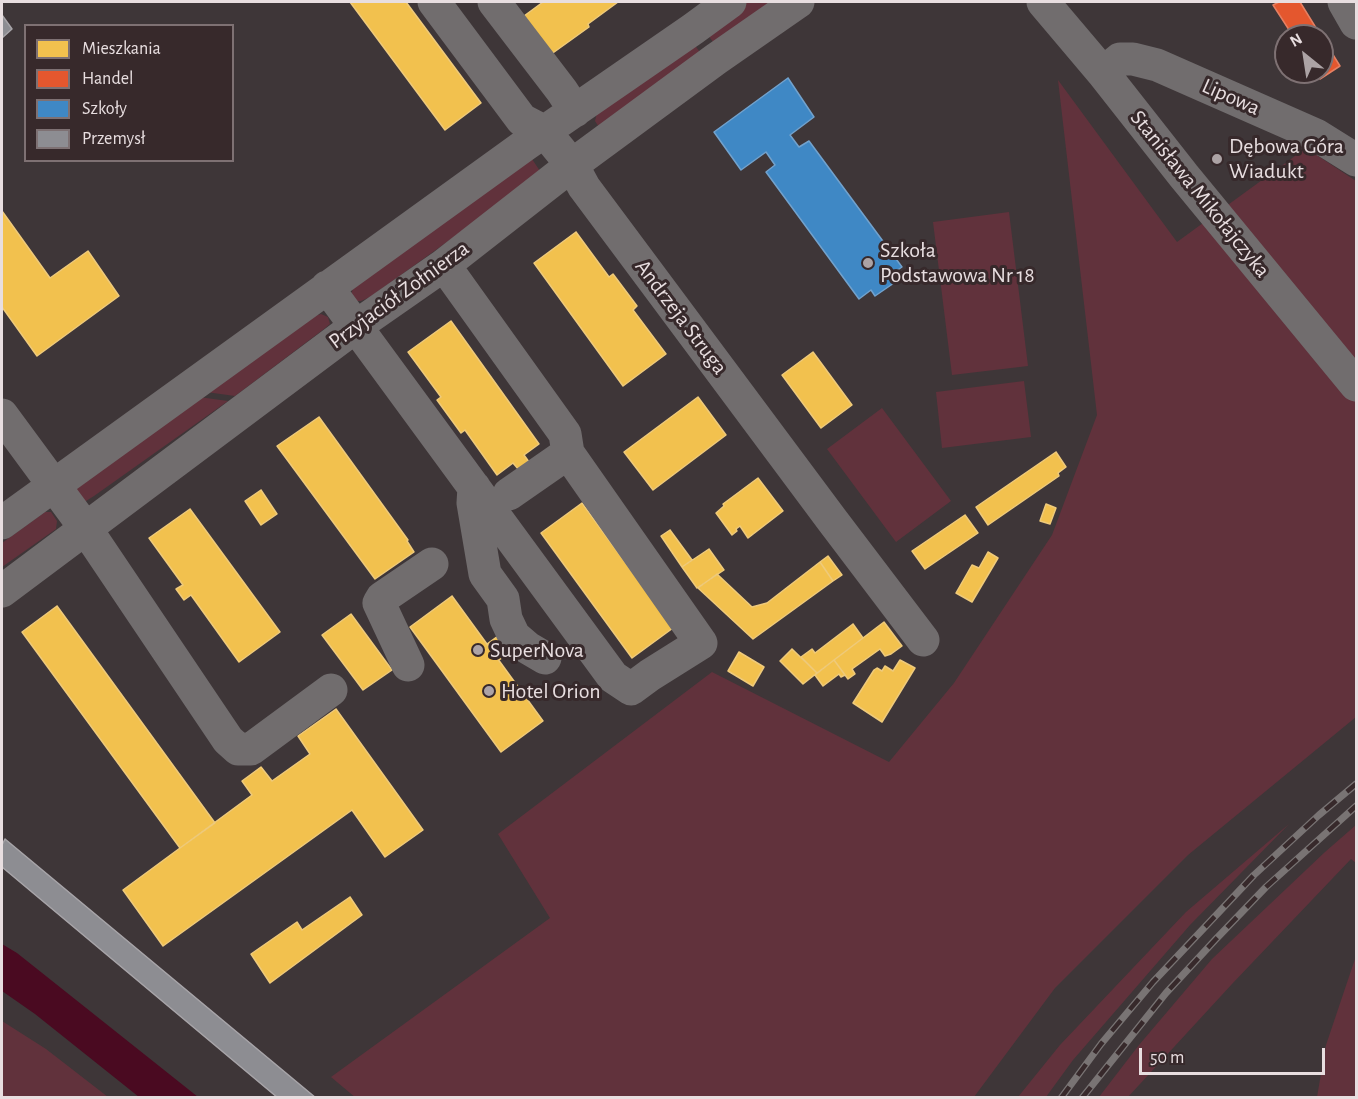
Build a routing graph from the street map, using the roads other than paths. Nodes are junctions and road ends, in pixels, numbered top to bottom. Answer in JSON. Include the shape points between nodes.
{"nodes":[{"id":1,"x":434,"y":2,"type":"edge"},
{"id":2,"x":494,"y":2,"type":"edge"},
{"id":3,"x":730,"y":2,"type":"edge"},
{"id":4,"x":798,"y":2,"type":"edge"},
{"id":5,"x":1043,"y":2,"type":"edge"},
{"id":6,"x":1344,"y":2,"type":"edge"},
{"id":7,"x":1356,"y":23,"type":"edge"},
{"id":8,"x":1103,"y":73,"type":"junction"},
{"id":9,"x":575,"y":111,"type":"junction"},
{"id":10,"x":545,"y":132,"type":"junction"},
{"id":11,"x":1356,"y":160,"type":"edge"},
{"id":12,"x":572,"y":165,"type":"junction"},
{"id":13,"x":444,"y":265,"type":"junction"},
{"id":14,"x":327,"y":287,"type":"junction"},
{"id":15,"x":355,"y":327,"type":"junction"},
{"id":16,"x":1356,"y":386,"type":"edge"},
{"id":17,"x":2,"y":415,"type":"edge"},
{"id":18,"x":568,"y":453,"type":"junction"},
{"id":19,"x":54,"y":485,"type":"junction"},
{"id":20,"x":474,"y":487,"type":"junction"},
{"id":21,"x":509,"y":494,"type":"dead end"},
{"id":22,"x":2,"y":523,"type":"edge"},
{"id":23,"x":86,"y":529,"type":"junction"},
{"id":24,"x":432,"y":564,"type":"dead end"},
{"id":25,"x":2,"y":591,"type":"edge"},
{"id":26,"x":923,"y":640,"type":"dead end"},
{"id":27,"x":545,"y":658,"type":"dead end"},
{"id":28,"x":408,"y":665,"type":"dead end"},
{"id":29,"x":331,"y":690,"type":"dead end"}],
"edges":[{"from":1,"to":10,"type":"street","name":"Andrzeja Struga","via":[[522,120]]},
{"from":2,"to":9,"type":"street"},
{"from":3,"to":9,"type":"street"},
{"from":4,"to":12,"type":"street","name":"Przyjaciół Żołnierza"},
{"from":5,"to":8,"type":"street","name":"Stanisława Mikołajczyka"},
{"from":6,"to":7,"type":"street"},
{"from":8,"to":11,"type":"street","name":"Lipowa","via":[[1120,59],[1157,65],[1316,135]]},
{"from":8,"to":16,"type":"street","name":"Stanisława Mikołajczyka"},
{"from":9,"to":10,"type":"street"},
{"from":10,"to":12,"type":"street","name":"Andrzeja Struga"},
{"from":10,"to":14,"type":"street"},
{"from":12,"to":13,"type":"street","name":"Przyjaciół Żołnierza"},
{"from":12,"to":26,"type":"street","name":"Andrzeja Struga","via":[[598,206]]},
{"from":13,"to":15,"type":"street","name":"Przyjaciół Żołnierza"},
{"from":13,"to":18,"type":"street","via":[[565,434]]},
{"from":14,"to":15,"type":"street"},
{"from":14,"to":19,"type":"street"},
{"from":15,"to":20,"type":"street"},
{"from":15,"to":23,"type":"street","name":"Przyjaciół Żołnierza"},
{"from":17,"to":19,"type":"street"},
{"from":18,"to":20,"type":"street","via":[[701,643],[631,689],[613,677]]},
{"from":18,"to":21,"type":"street"},
{"from":19,"to":22,"type":"street"},
{"from":19,"to":23,"type":"street"},
{"from":20,"to":27,"type":"street","via":[[485,574],[503,599],[514,636]]},
{"from":23,"to":25,"type":"street","name":"Przyjaciół Żołnierza"},
{"from":23,"to":29,"type":"street","via":[[228,740],[238,749],[251,749]]},
{"from":24,"to":28,"type":"street","via":[[379,603]]}]}
